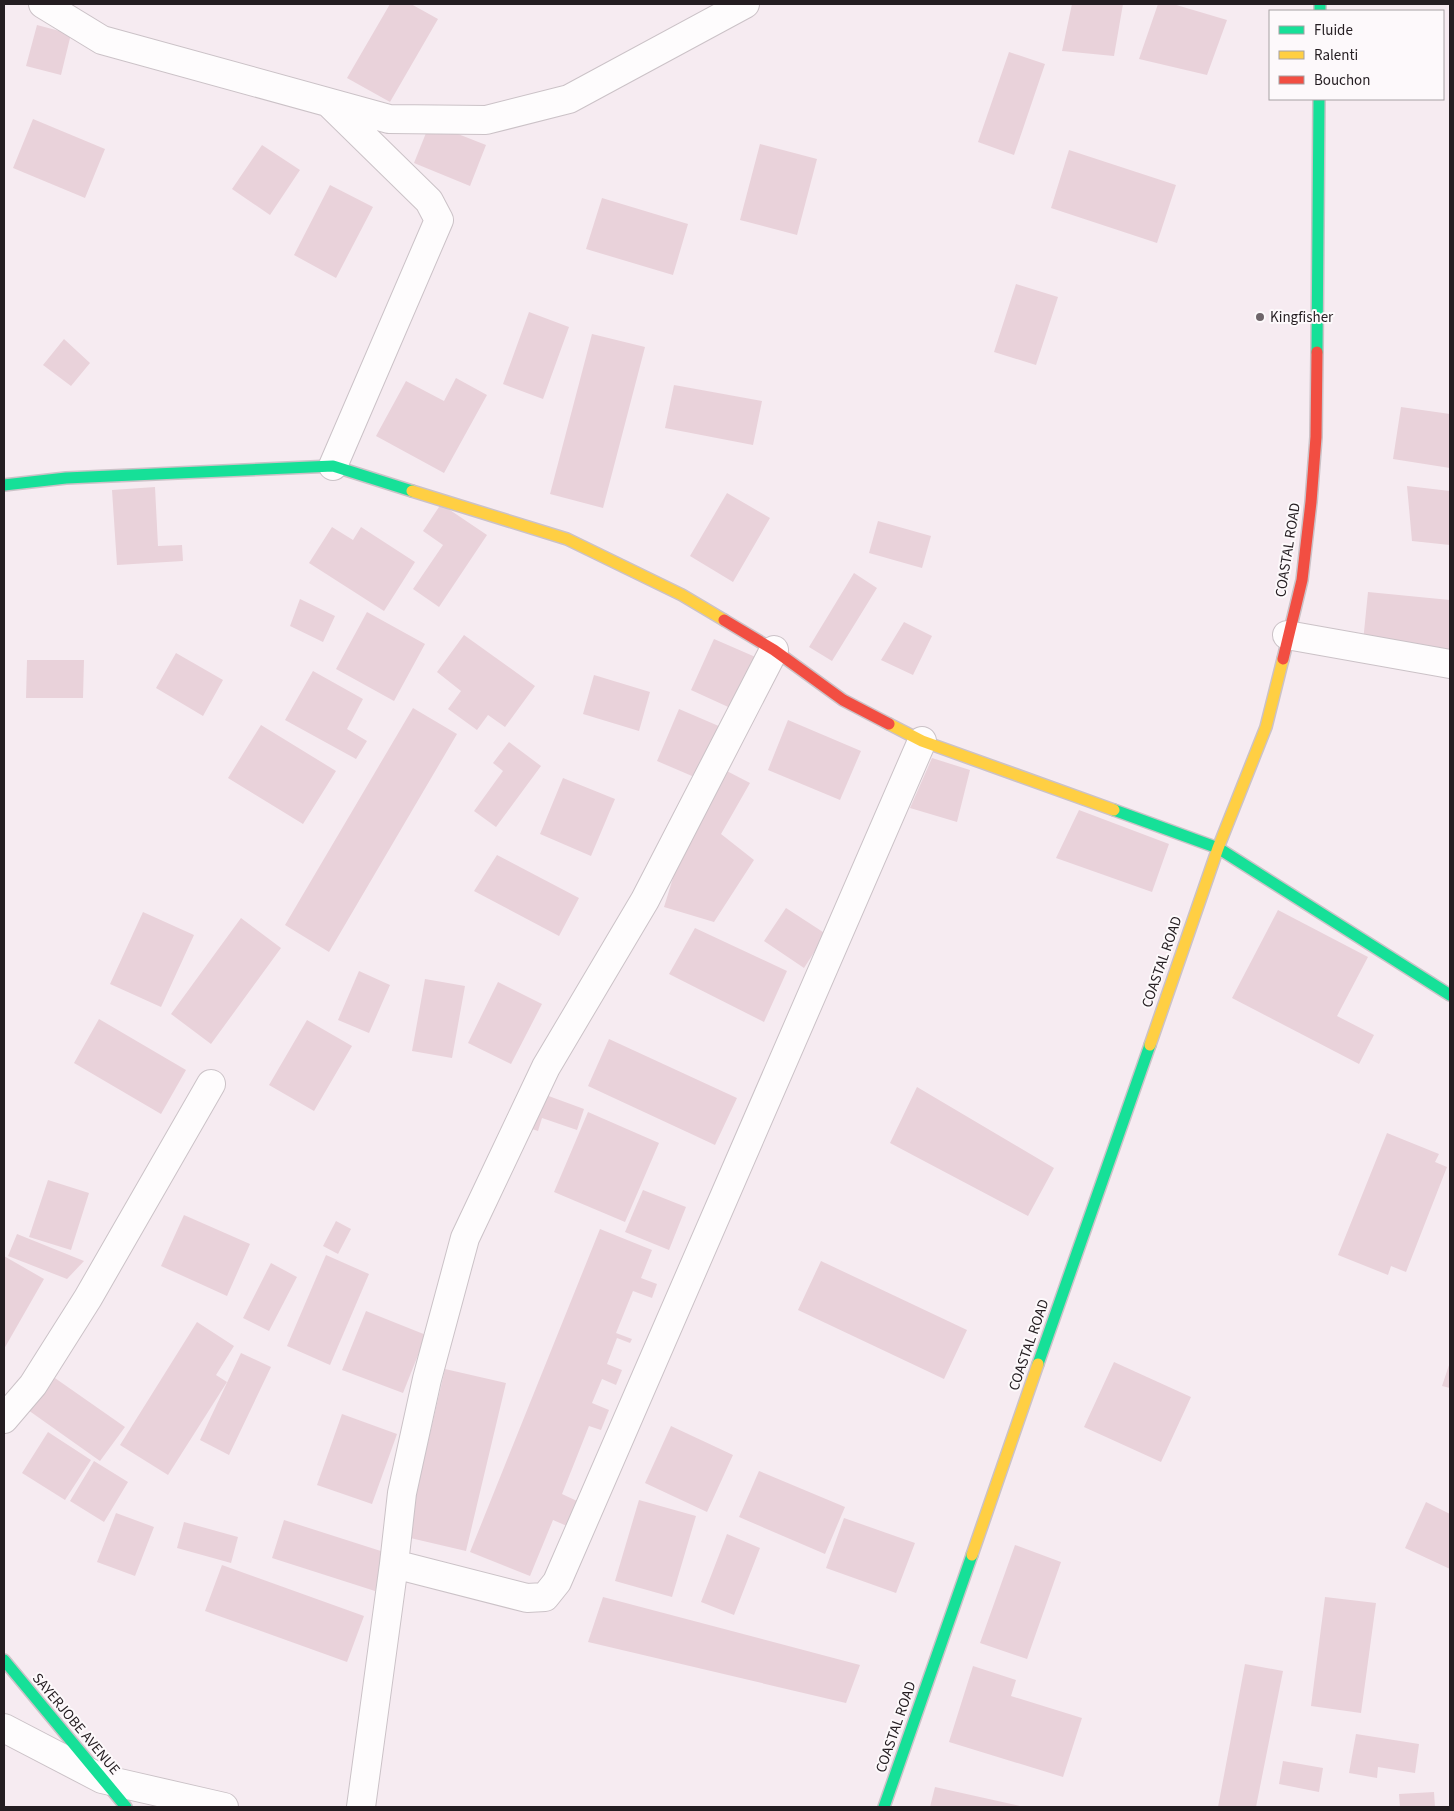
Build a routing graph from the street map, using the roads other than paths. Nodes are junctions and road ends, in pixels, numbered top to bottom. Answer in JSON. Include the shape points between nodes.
{"nodes":[{"id":1,"x":43,"y":4,"type":"edge"},
{"id":2,"x":744,"y":4,"type":"edge"},
{"id":3,"x":1319,"y":100,"type":"edge"},
{"id":4,"x":329,"y":103,"type":"junction"},
{"id":5,"x":332,"y":466,"type":"junction"},
{"id":6,"x":4,"y":485,"type":"edge"},
{"id":7,"x":1287,"y":635,"type":"junction"},
{"id":8,"x":774,"y":650,"type":"junction"},
{"id":9,"x":1450,"y":664,"type":"edge"},
{"id":10,"x":922,"y":741,"type":"junction"},
{"id":11,"x":1218,"y":848,"type":"junction"},
{"id":12,"x":1450,"y":995,"type":"edge"},
{"id":13,"x":211,"y":1084,"type":"dead end"},
{"id":14,"x":4,"y":1418,"type":"edge"},
{"id":15,"x":394,"y":1564,"type":"junction"},
{"id":16,"x":4,"y":1660,"type":"edge"},
{"id":17,"x":4,"y":1728,"type":"edge"},
{"id":18,"x":102,"y":1779,"type":"junction"},
{"id":19,"x":126,"y":1807,"type":"edge"},
{"id":20,"x":224,"y":1807,"type":"edge"},
{"id":21,"x":361,"y":1807,"type":"edge"},
{"id":22,"x":884,"y":1807,"type":"edge"}],
"edges":[{"from":1,"to":4,"type":"street","via":[[102,40]]},
{"from":2,"to":4,"type":"street","via":[[569,99],[486,120],[389,119]]},
{"from":3,"to":7,"type":"main road","name":"COASTAL ROAD","via":[[1316,437],[1302,580]]},
{"from":4,"to":5,"type":"street","via":[[429,201],[439,220]]},
{"from":5,"to":6,"type":"main road","via":[[66,478]]},
{"from":5,"to":8,"type":"main road","via":[[567,539],[682,595]]},
{"from":7,"to":9,"type":"street"},
{"from":7,"to":11,"type":"main road","name":"COASTAL ROAD","via":[[1266,727]]},
{"from":8,"to":10,"type":"main road","via":[[843,700]]},
{"from":8,"to":15,"type":"street","via":[[645,900],[546,1067],[464,1238],[427,1379],[402,1493]]},
{"from":10,"to":11,"type":"main road"},
{"from":10,"to":15,"type":"street","via":[[557,1582],[545,1597],[527,1598]]},
{"from":11,"to":12,"type":"main road"},
{"from":11,"to":22,"type":"main road","name":"COASTAL ROAD"},
{"from":13,"to":14,"type":"street","via":[[88,1298],[33,1385]]},
{"from":15,"to":21,"type":"street"},
{"from":16,"to":18,"type":"main road","name":"SAYERJOBE AVENUE"},
{"from":17,"to":18,"type":"street"},
{"from":18,"to":19,"type":"main road","name":"SAYERJOBE AVENUE"},
{"from":18,"to":20,"type":"street"}]}
